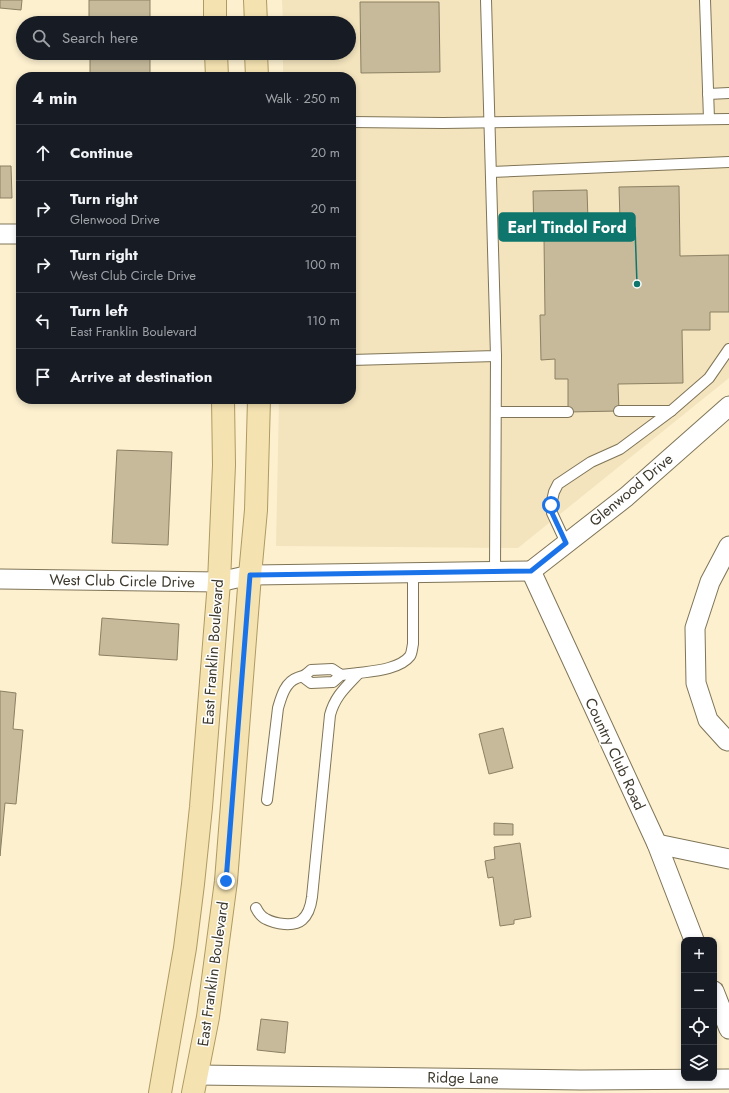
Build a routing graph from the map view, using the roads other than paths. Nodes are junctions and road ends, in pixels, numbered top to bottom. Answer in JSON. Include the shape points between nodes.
{"nodes":[{"id":1,"x":215,"y":0,"type":"edge"},
{"id":2,"x":255,"y":0,"type":"edge"},
{"id":3,"x":486,"y":0,"type":"edge"},
{"id":4,"x":705,"y":0,"type":"edge"},
{"id":5,"x":215,"y":16,"type":"edge"},
{"id":6,"x":256,"y":16,"type":"edge"},
{"id":7,"x":216,"y":60,"type":"edge"},
{"id":8,"x":256,"y":60,"type":"edge"},
{"id":9,"x":217,"y":72,"type":"edge"},
{"id":10,"x":257,"y":72,"type":"edge"},
{"id":11,"x":708,"y":94,"type":"junction"},
{"id":12,"x":729,"y":94,"type":"edge"},
{"id":13,"x":709,"y":119,"type":"junction"},
{"id":14,"x":729,"y":119,"type":"edge"},
{"id":15,"x":356,"y":122,"type":"edge"},
{"id":16,"x":490,"y":123,"type":"junction"},
{"id":17,"x":729,"y":162,"type":"edge"},
{"id":18,"x":491,"y":172,"type":"junction"},
{"id":19,"x":0,"y":234,"type":"edge"},
{"id":20,"x":16,"y":234,"type":"edge"},
{"id":21,"x":729,"y":349,"type":"edge"},
{"id":22,"x":496,"y":356,"type":"junction"},
{"id":23,"x":356,"y":360,"type":"edge"},
{"id":24,"x":223,"y":404,"type":"edge"},
{"id":25,"x":259,"y":404,"type":"edge"},
{"id":26,"x":729,"y":406,"type":"edge"},
{"id":27,"x":619,"y":411,"type":"dead end"},
{"id":28,"x":671,"y":411,"type":"junction"},
{"id":29,"x":496,"y":412,"type":"junction"},
{"id":30,"x":568,"y":412,"type":"dead end"},
{"id":31,"x":566,"y":543,"type":"junction"},
{"id":32,"x":729,"y":546,"type":"edge"},
{"id":33,"x":495,"y":571,"type":"junction"},
{"id":34,"x":531,"y":571,"type":"junction"},
{"id":35,"x":414,"y":572,"type":"junction"},
{"id":36,"x":250,"y":575,"type":"junction"},
{"id":37,"x":0,"y":579,"type":"edge"},
{"id":38,"x":219,"y":582,"type":"junction"},
{"id":39,"x":359,"y":673,"type":"junction"},
{"id":40,"x":727,"y":741,"type":"dead end"},
{"id":41,"x":267,"y":800,"type":"dead end"},
{"id":42,"x":657,"y":844,"type":"junction"},
{"id":43,"x":729,"y":859,"type":"edge"},
{"id":44,"x":256,"y":908,"type":"dead end"},
{"id":45,"x":693,"y":937,"type":"edge"},
{"id":46,"x":717,"y":999,"type":"edge"},
{"id":47,"x":729,"y":1029,"type":"edge"},
{"id":48,"x":729,"y":1079,"type":"edge"},
{"id":49,"x":195,"y":1084,"type":"edge"},
{"id":50,"x":279,"y":1084,"type":"edge"},
{"id":51,"x":160,"y":1093,"type":"edge"}],
"edges":[{"from":1,"to":5,"type":"main road"},
{"from":2,"to":6,"type":"main road"},
{"from":3,"to":16,"type":"lane"},
{"from":4,"to":11,"type":"lane"},
{"from":7,"to":9,"type":"main road"},
{"from":8,"to":10,"type":"main road"},
{"from":11,"to":12,"type":"lane"},
{"from":11,"to":13,"type":"lane"},
{"from":13,"to":14,"type":"lane"},
{"from":13,"to":16,"type":"lane"},
{"from":15,"to":16,"type":"lane"},
{"from":16,"to":18,"type":"lane"},
{"from":17,"to":18,"type":"lane"},
{"from":18,"to":22,"type":"lane"},
{"from":19,"to":20,"type":"street"},
{"from":21,"to":28,"type":"lane","via":[[710,378]]},
{"from":22,"to":23,"type":"lane"},
{"from":22,"to":29,"type":"lane"},
{"from":24,"to":38,"type":"main road","name":"East Franklin Boulevard","via":[[224,465]]},
{"from":25,"to":36,"type":"main road","name":"East Franklin Boulevard","via":[[256,510]]},
{"from":26,"to":31,"type":"street","name":"Glenwood Drive","via":[[626,497]]},
{"from":27,"to":28,"type":"lane"},
{"from":28,"to":31,"type":"lane","via":[[620,449],[591,462],[558,484],[551,505],[552,513]]},
{"from":29,"to":30,"type":"lane"},
{"from":29,"to":33,"type":"lane"},
{"from":31,"to":34,"type":"street","name":"Glenwood Drive"},
{"from":32,"to":40,"type":"street","via":[[710,582],[695,628],[696,683],[708,720]]},
{"from":33,"to":34,"type":"street","name":"West Club Circle Drive"},
{"from":33,"to":35,"type":"street","name":"West Club Circle Drive"},
{"from":34,"to":42,"type":"street","name":"Country Club Road"},
{"from":35,"to":36,"type":"street","name":"West Club Circle Drive"},
{"from":35,"to":39,"type":"lane","via":[[411,655],[404,662],[382,670]]},
{"from":36,"to":38,"type":"street","name":"West Club Circle Drive"},
{"from":36,"to":49,"type":"main road","name":"East Franklin Boulevard","via":[[226,881],[208,1017]]},
{"from":37,"to":38,"type":"street","name":"West Club Circle Drive"},
{"from":38,"to":51,"type":"main road","name":"East Franklin Boulevard","via":[[193,884],[185,948]]},
{"from":39,"to":41,"type":"lane","via":[[341,676],[333,682],[311,683],[303,677],[296,678],[287,685],[278,708]]},
{"from":39,"to":44,"type":"lane","via":[[333,704],[330,715],[312,897],[308,914],[293,924],[265,919]]},
{"from":42,"to":43,"type":"street"},
{"from":42,"to":45,"type":"street","name":"Country Club Road"},
{"from":46,"to":47,"type":"street"},
{"from":48,"to":50,"type":"street","name":"Ridge Lane"},
{"from":49,"to":50,"type":"street","name":"Ridge Lane"}]}
